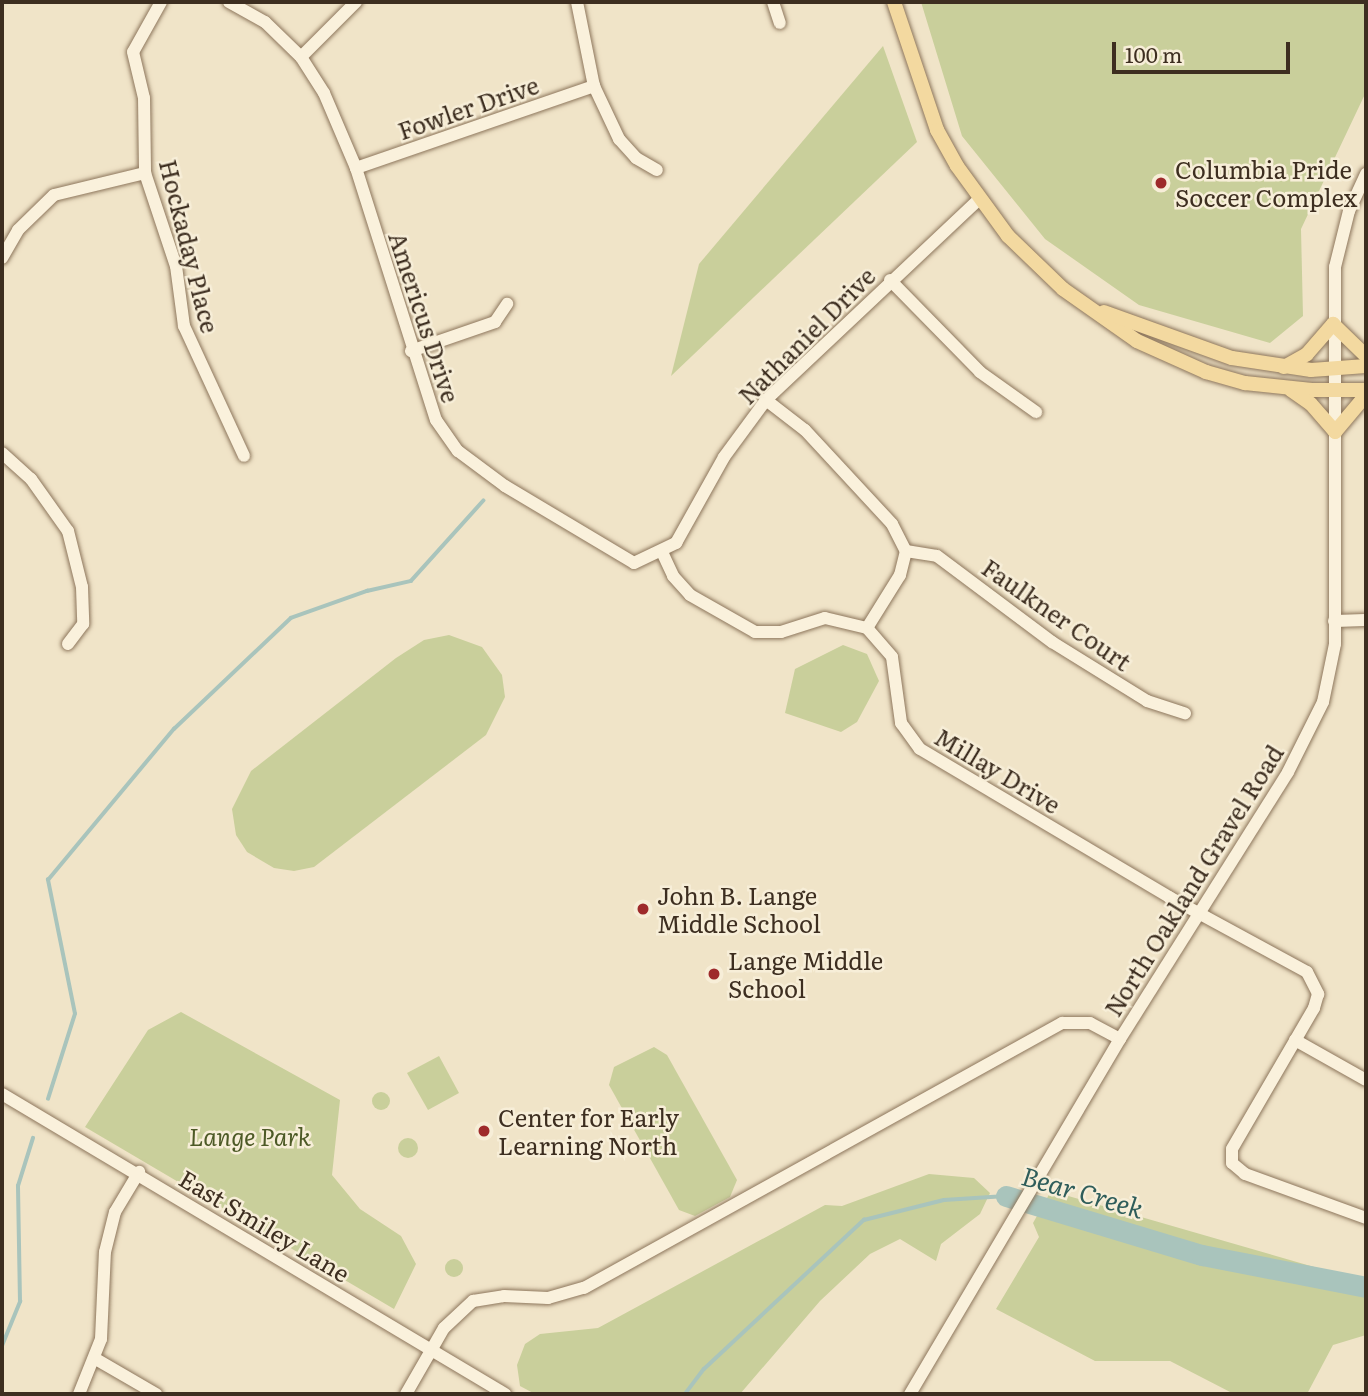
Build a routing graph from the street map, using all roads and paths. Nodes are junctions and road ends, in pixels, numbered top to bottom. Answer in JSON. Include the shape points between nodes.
{"nodes":[{"id":1,"x":161,"y":2,"type":"edge"},
{"id":2,"x":229,"y":2,"type":"edge"},
{"id":3,"x":356,"y":2,"type":"edge"},
{"id":4,"x":577,"y":2,"type":"edge"},
{"id":5,"x":773,"y":2,"type":"edge"},
{"id":6,"x":894,"y":2,"type":"edge"},
{"id":7,"x":780,"y":23,"type":"dead end"},
{"id":8,"x":301,"y":57,"type":"junction"},
{"id":9,"x":594,"y":86,"type":"junction"},
{"id":10,"x":356,"y":168,"type":"junction"},
{"id":11,"x":657,"y":170,"type":"dead end"},
{"id":12,"x":145,"y":173,"type":"junction"},
{"id":13,"x":1366,"y":174,"type":"edge"},
{"id":14,"x":978,"y":200,"type":"junction"},
{"id":15,"x":2,"y":258,"type":"edge"},
{"id":16,"x":891,"y":280,"type":"junction"},
{"id":17,"x":1080,"y":301,"type":"junction"},
{"id":18,"x":507,"y":304,"type":"dead end"},
{"id":19,"x":1333,"y":324,"type":"junction"},
{"id":20,"x":411,"y":351,"type":"junction"},
{"id":21,"x":1366,"y":356,"type":"edge"},
{"id":22,"x":1366,"y":366,"type":"edge"},
{"id":23,"x":1284,"y":368,"type":"junction"},
{"id":24,"x":1334,"y":369,"type":"junction"},
{"id":25,"x":1288,"y":387,"type":"junction"},
{"id":26,"x":1366,"y":390,"type":"edge"},
{"id":27,"x":1335,"y":391,"type":"junction"},
{"id":28,"x":1366,"y":395,"type":"edge"},
{"id":29,"x":766,"y":400,"type":"junction"},
{"id":30,"x":1036,"y":412,"type":"dead end"},
{"id":31,"x":1335,"y":432,"type":"junction"},
{"id":32,"x":2,"y":453,"type":"edge"},
{"id":33,"x":244,"y":456,"type":"dead end"},
{"id":34,"x":906,"y":551,"type":"junction"},
{"id":35,"x":662,"y":552,"type":"junction"},
{"id":36,"x":1366,"y":620,"type":"edge"},
{"id":37,"x":1334,"y":621,"type":"junction"},
{"id":38,"x":867,"y":628,"type":"junction"},
{"id":39,"x":68,"y":644,"type":"dead end"},
{"id":40,"x":1185,"y":713,"type":"dead end"},
{"id":41,"x":1202,"y":914,"type":"junction"},
{"id":42,"x":1120,"y":1039,"type":"junction"},
{"id":43,"x":1295,"y":1040,"type":"junction"},
{"id":44,"x":1366,"y":1080,"type":"edge"},
{"id":45,"x":2,"y":1094,"type":"edge"},
{"id":46,"x":139,"y":1172,"type":"junction"},
{"id":47,"x":1366,"y":1218,"type":"edge"},
{"id":48,"x":432,"y":1350,"type":"junction"},
{"id":49,"x":94,"y":1358,"type":"junction"},
{"id":50,"x":79,"y":1394,"type":"edge"},
{"id":51,"x":156,"y":1394,"type":"edge"},
{"id":52,"x":406,"y":1394,"type":"edge"},
{"id":53,"x":505,"y":1394,"type":"edge"},
{"id":54,"x":910,"y":1394,"type":"edge"}],
"edges":[{"from":1,"to":12,"type":"street","name":"Hockaday Place","via":[[133,52],[145,98]]},
{"from":2,"to":8,"type":"street","name":"Americus Drive","via":[[265,23]]},
{"from":3,"to":8,"type":"street"},
{"from":4,"to":9,"type":"street"},
{"from":5,"to":7,"type":"street"},
{"from":6,"to":14,"type":"main road","via":[[937,130]]},
{"from":8,"to":10,"type":"street","name":"Americus Drive","via":[[324,93]]},
{"from":9,"to":10,"type":"street","name":"Fowler Drive"},
{"from":9,"to":11,"type":"street","via":[[619,139],[636,159]]},
{"from":10,"to":20,"type":"street","name":"Americus Drive"},
{"from":12,"to":15,"type":"street","via":[[54,195],[18,230]]},
{"from":12,"to":33,"type":"street","name":"Hockaday Place","via":[[176,266],[184,326]]},
{"from":13,"to":19,"type":"street","name":"North Oakland Gravel Road","via":[[1339,242]]},
{"from":14,"to":16,"type":"street","name":"Nathaniel Drive"},
{"from":14,"to":17,"type":"main road","via":[[1041,270]]},
{"from":16,"to":29,"type":"street","name":"Nathaniel Drive"},
{"from":16,"to":30,"type":"street","via":[[981,372]]},
{"from":17,"to":23,"type":"main road","via":[[1185,345]]},
{"from":17,"to":25,"type":"main road","via":[[1104,321],[1172,359],[1245,383]]},
{"from":18,"to":20,"type":"street","via":[[495,323]]},
{"from":19,"to":21,"type":"main road"},
{"from":19,"to":23,"type":"main road","via":[[1307,354]]},
{"from":19,"to":24,"type":"street","name":"North Oakland Gravel Road"},
{"from":20,"to":35,"type":"street","name":"Americus Drive","via":[[436,420],[458,452],[505,486],[634,563]]},
{"from":22,"to":24,"type":"main road"},
{"from":23,"to":24,"type":"main road"},
{"from":24,"to":27,"type":"street","name":"North Oakland Gravel Road"},
{"from":25,"to":27,"type":"main road"},
{"from":25,"to":31,"type":"main road","via":[[1311,404]]},
{"from":26,"to":27,"type":"main road"},
{"from":27,"to":31,"type":"street","name":"North Oakland Gravel Road"},
{"from":28,"to":31,"type":"main road"},
{"from":29,"to":34,"type":"street","via":[[805,430],[892,524]]},
{"from":29,"to":35,"type":"street","name":"Nathaniel Drive","via":[[724,457],[684,534]]},
{"from":31,"to":37,"type":"street","name":"North Oakland Gravel Road"},
{"from":32,"to":39,"type":"street","via":[[31,479],[68,531],[82,587],[83,624]]},
{"from":34,"to":38,"type":"street","via":[[900,575]]},
{"from":34,"to":40,"type":"street","name":"Faulkner Court","via":[[937,556],[1052,642],[1147,701]]},
{"from":35,"to":38,"type":"street","via":[[673,576],[690,595],[755,632],[781,632],[825,618]]},
{"from":36,"to":37,"type":"street"},
{"from":37,"to":41,"type":"street","name":"North Oakland Gravel Road","via":[[1331,676],[1308,738]]},
{"from":38,"to":41,"type":"street","name":"Millay Drive","via":[[892,657],[901,723],[920,749]]},
{"from":41,"to":42,"type":"street","name":"North Oakland Gravel Road"},
{"from":41,"to":43,"type":"street","name":"Millay Drive","via":[[1307,972],[1318,994]]},
{"from":42,"to":48,"type":"street","via":[[1090,1023],[1062,1023],[584,1288],[548,1298],[504,1296],[473,1301],[460,1309]]},
{"from":42,"to":54,"type":"street","name":"North Oakland Gravel Road"},
{"from":43,"to":44,"type":"street"},
{"from":43,"to":47,"type":"street","via":[[1231,1149],[1232,1163],[1245,1174]]},
{"from":45,"to":46,"type":"street","name":"East Smiley Lane"},
{"from":46,"to":48,"type":"street","name":"East Smiley Lane"},
{"from":46,"to":49,"type":"street","via":[[116,1212],[105,1252],[101,1339]]},
{"from":48,"to":52,"type":"street"},
{"from":48,"to":53,"type":"street","name":"East Smiley Lane"},
{"from":49,"to":50,"type":"street"},
{"from":49,"to":51,"type":"street"}]}
